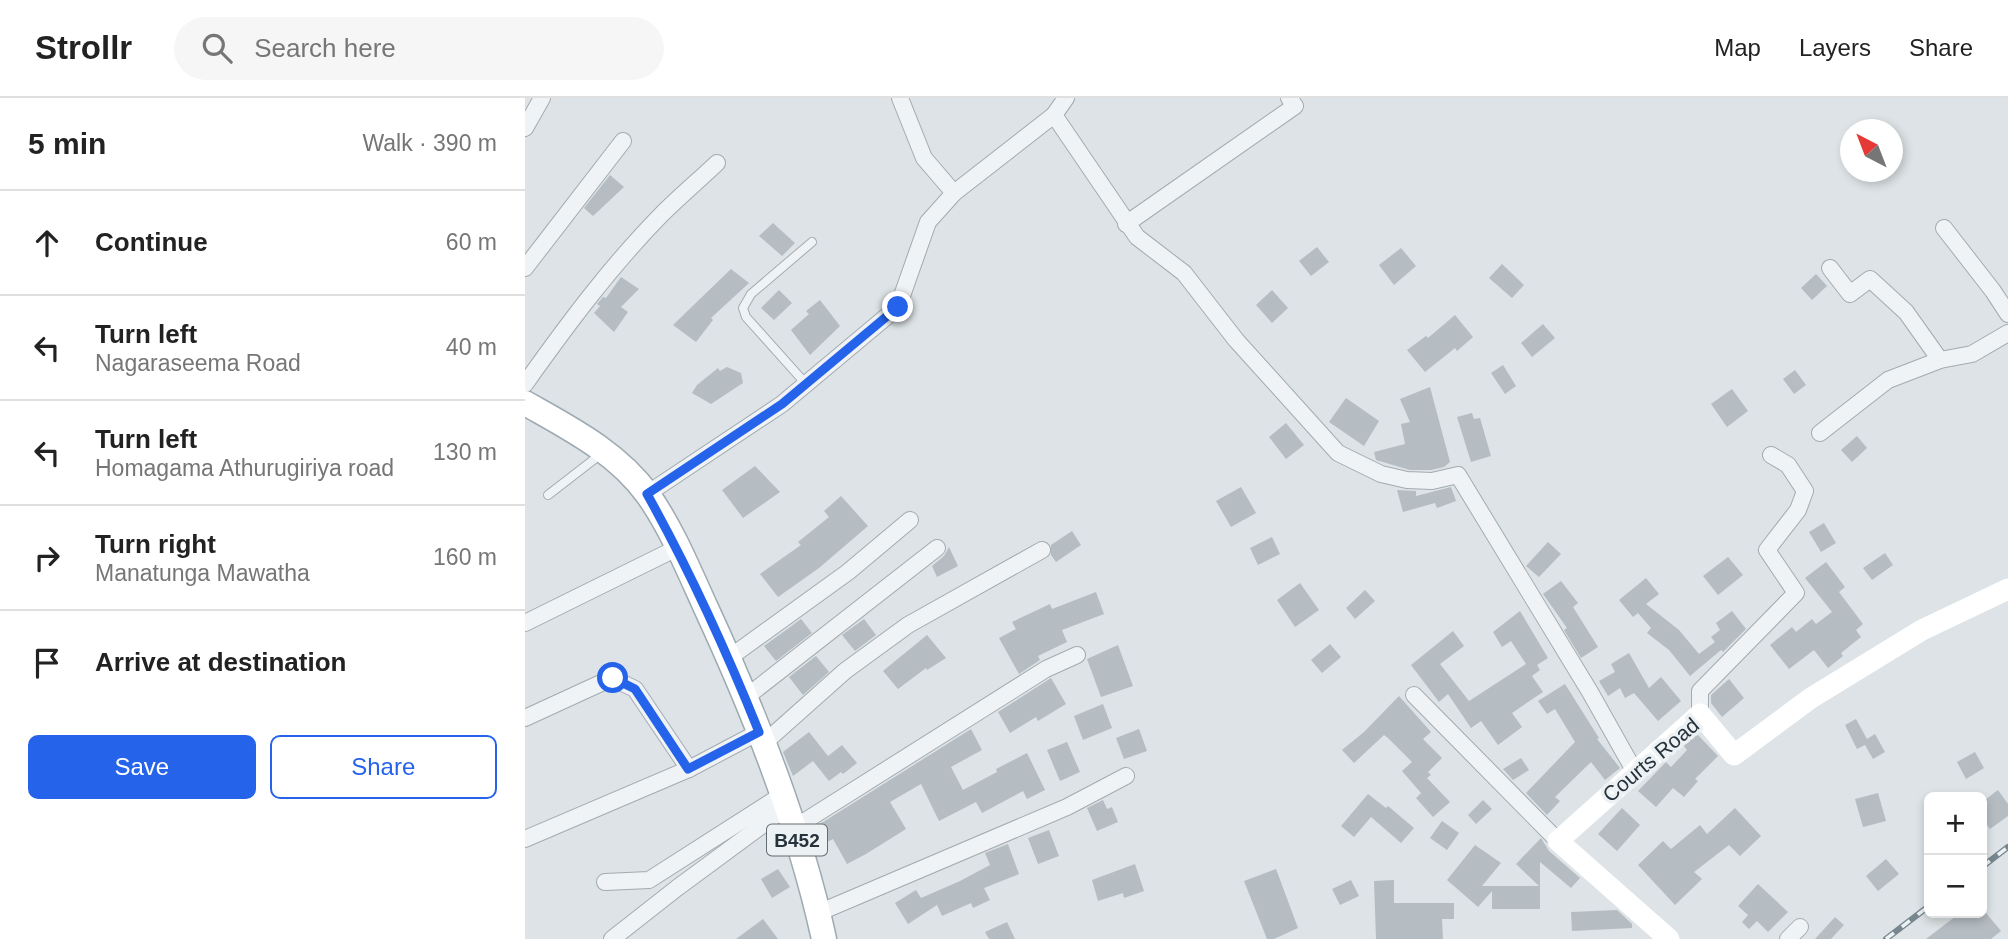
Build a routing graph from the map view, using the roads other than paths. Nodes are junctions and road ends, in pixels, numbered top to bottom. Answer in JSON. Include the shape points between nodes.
{"nodes":[{"id":1,"x":542,"y":98,"type":"edge"},
{"id":2,"x":899,"y":98,"type":"edge"},
{"id":3,"x":1066,"y":98,"type":"edge"},
{"id":4,"x":1289,"y":98,"type":"edge"},
{"id":5,"x":1054,"y":115,"type":"junction"},
{"id":6,"x":525,"y":128,"type":"edge"},
{"id":7,"x":623,"y":141,"type":"dead end"},
{"id":8,"x":717,"y":163,"type":"dead end"},
{"id":9,"x":954,"y":193,"type":"junction"},
{"id":10,"x":1126,"y":224,"type":"junction"},
{"id":11,"x":1944,"y":228,"type":"dead end"},
{"id":12,"x":812,"y":242,"type":"dead end"},
{"id":13,"x":525,"y":268,"type":"edge"},
{"id":14,"x":1830,"y":268,"type":"dead end"},
{"id":15,"x":2008,"y":314,"type":"edge"},
{"id":16,"x":2008,"y":333,"type":"edge"},
{"id":17,"x":1940,"y":360,"type":"junction"},
{"id":18,"x":525,"y":384,"type":"edge"},
{"id":19,"x":806,"y":384,"type":"junction"},
{"id":20,"x":525,"y":402,"type":"edge"},
{"id":21,"x":1820,"y":433,"type":"dead end"},
{"id":22,"x":604,"y":452,"type":"junction"},
{"id":23,"x":1771,"y":455,"type":"dead end"},
{"id":24,"x":647,"y":494,"type":"junction"},
{"id":25,"x":548,"y":495,"type":"dead end"},
{"id":26,"x":911,"y":520,"type":"dead end"},
{"id":27,"x":677,"y":548,"type":"junction"},
{"id":28,"x":937,"y":548,"type":"dead end"},
{"id":29,"x":1042,"y":550,"type":"dead end"},
{"id":30,"x":2008,"y":589,"type":"edge"},
{"id":31,"x":525,"y":623,"type":"edge"},
{"id":32,"x":1077,"y":654,"type":"dead end"},
{"id":33,"x":729,"y":658,"type":"junction"},
{"id":34,"x":1414,"y":695,"type":"dead end"},
{"id":35,"x":745,"y":698,"type":"junction"},
{"id":36,"x":1700,"y":714,"type":"junction"},
{"id":37,"x":525,"y":718,"type":"edge"},
{"id":38,"x":761,"y":738,"type":"junction"},
{"id":39,"x":688,"y":769,"type":"junction"},
{"id":40,"x":1635,"y":772,"type":"junction"},
{"id":41,"x":1126,"y":775,"type":"dead end"},
{"id":42,"x":788,"y":810,"type":"junction"},
{"id":43,"x":525,"y":839,"type":"edge"},
{"id":44,"x":1558,"y":841,"type":"junction"},
{"id":45,"x":605,"y":882,"type":"dead end"},
{"id":46,"x":818,"y":913,"type":"junction"},
{"id":47,"x":1800,"y":927,"type":"dead end"},
{"id":48,"x":613,"y":939,"type":"edge"},
{"id":49,"x":824,"y":939,"type":"edge"},
{"id":50,"x":1669,"y":939,"type":"edge"},
{"id":51,"x":1788,"y":939,"type":"edge"}],
"edges":[{"from":1,"to":6,"type":"street"},
{"from":2,"to":9,"type":"street","via":[[924,158]]},
{"from":3,"to":5,"type":"street"},
{"from":4,"to":10,"type":"street","via":[[1294,106]]},
{"from":5,"to":9,"type":"street"},
{"from":5,"to":10,"type":"street"},
{"from":7,"to":13,"type":"street"},
{"from":8,"to":18,"type":"street","via":[[610,272]]},
{"from":9,"to":19,"type":"street","via":[[927,222],[898,307]]},
{"from":10,"to":40,"type":"street","via":[[1184,273],[1236,340],[1338,453],[1381,474],[1407,480],[1458,475]]},
{"from":11,"to":15,"type":"street"},
{"from":12,"to":19,"type":"lane","via":[[751,293],[743,307],[746,317]]},
{"from":14,"to":17,"type":"street","via":[[1850,294],[1870,279],[1906,312]]},
{"from":16,"to":17,"type":"street","via":[[1972,354]]},
{"from":17,"to":21,"type":"street","via":[[1888,380]]},
{"from":19,"to":24,"type":"street"},
{"from":20,"to":22,"type":"main road","number":"B452"},
{"from":22,"to":24,"type":"main road","number":"B452"},
{"from":22,"to":25,"type":"lane"},
{"from":23,"to":36,"type":"street","via":[[1788,465],[1805,491],[1798,510],[1767,550],[1796,593],[1700,691]]},
{"from":24,"to":27,"type":"main road","number":"B452"},
{"from":26,"to":33,"type":"street"},
{"from":27,"to":31,"type":"street"},
{"from":27,"to":33,"type":"main road","number":"B452"},
{"from":28,"to":35,"type":"street"},
{"from":29,"to":38,"type":"street","via":[[908,625]]},
{"from":30,"to":36,"type":"street","name":"Courts Road","via":[[1922,630],[1811,698],[1734,755]]},
{"from":32,"to":42,"type":"street"},
{"from":33,"to":35,"type":"main road","number":"B452"},
{"from":34,"to":44,"type":"street"},
{"from":35,"to":38,"type":"main road","number":"B452"},
{"from":36,"to":40,"type":"street","name":"Courts Road"},
{"from":37,"to":39,"type":"street","via":[[613,678],[635,689]]},
{"from":38,"to":39,"type":"street"},
{"from":38,"to":42,"type":"main road","number":"B452"},
{"from":39,"to":43,"type":"street"},
{"from":40,"to":44,"type":"street","name":"Courts Road"},
{"from":41,"to":46,"type":"street","via":[[1067,807]]},
{"from":42,"to":45,"type":"street","via":[[649,880]]},
{"from":42,"to":46,"type":"main road","number":"B452"},
{"from":42,"to":48,"type":"street"},
{"from":44,"to":50,"type":"street"},
{"from":46,"to":49,"type":"main road","number":"B452"},
{"from":47,"to":51,"type":"street"}]}
